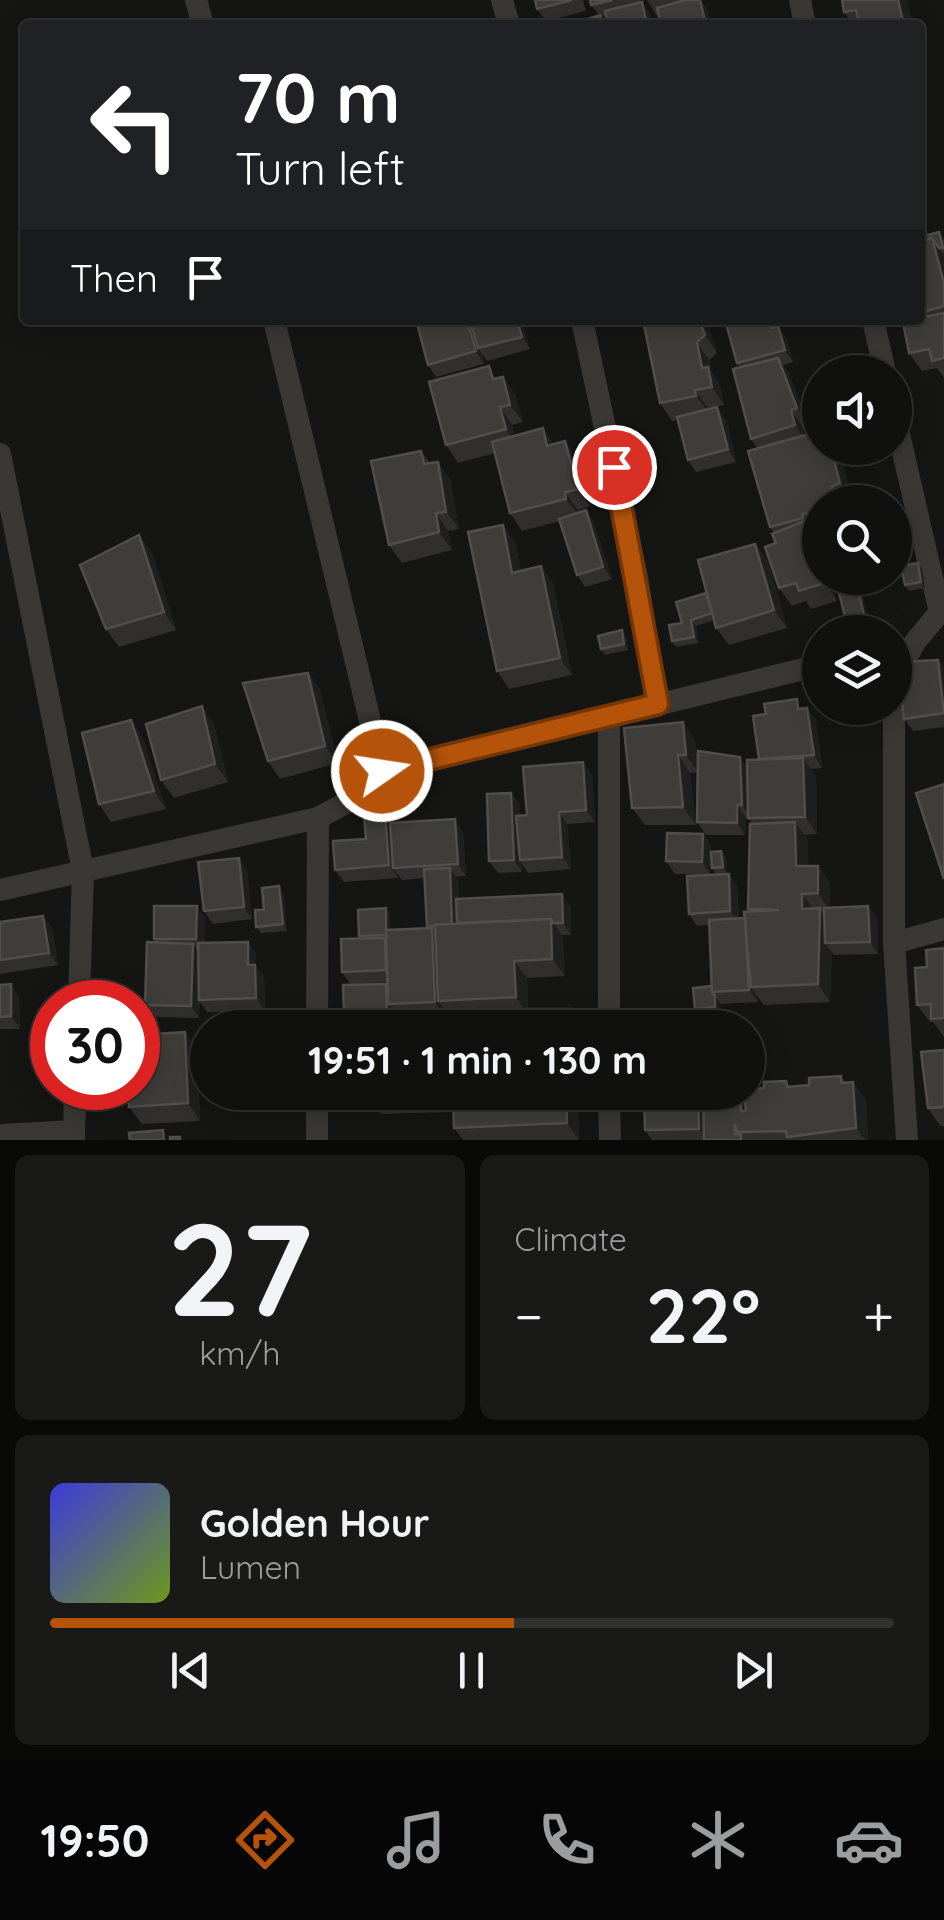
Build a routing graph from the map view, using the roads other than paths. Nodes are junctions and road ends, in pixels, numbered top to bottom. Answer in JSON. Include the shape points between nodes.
{"nodes":[{"id":1,"x":275,"y":325,"type":"edge"},
{"id":2,"x":583,"y":325,"type":"edge"},
{"id":3,"x":874,"y":325,"type":"edge"},
{"id":4,"x":881,"y":355,"type":"edge"},
{"id":5,"x":0,"y":454,"type":"edge"},
{"id":6,"x":907,"y":465,"type":"edge"},
{"id":7,"x":941,"y":607,"type":"edge"},
{"id":8,"x":912,"y":637,"type":"edge"},
{"id":9,"x":802,"y":669,"type":"edge"},
{"id":10,"x":658,"y":704,"type":"junction"},
{"id":11,"x":609,"y":716,"type":"junction"},
{"id":12,"x":894,"y":725,"type":"edge"},
{"id":13,"x":382,"y":772,"type":"junction"},
{"id":14,"x":318,"y":818,"type":"junction"},
{"id":15,"x":83,"y":871,"type":"junction"},
{"id":16,"x":0,"y":890,"type":"edge"},
{"id":17,"x":944,"y":929,"type":"edge"},
{"id":18,"x":894,"y":942,"type":"junction"},
{"id":19,"x":79,"y":980,"type":"edge"},
{"id":20,"x":317,"y":1010,"type":"edge"},
{"id":21,"x":609,"y":1010,"type":"edge"},
{"id":22,"x":75,"y":1110,"type":"edge"},
{"id":23,"x":317,"y":1110,"type":"edge"},
{"id":24,"x":610,"y":1110,"type":"edge"},
{"id":25,"x":0,"y":1135,"type":"edge"},
{"id":26,"x":74,"y":1136,"type":"edge"},
{"id":27,"x":317,"y":1140,"type":"edge"},
{"id":28,"x":610,"y":1140,"type":"edge"},
{"id":29,"x":907,"y":1140,"type":"edge"}],
"edges":[{"from":1,"to":13,"type":"street"},
{"from":2,"to":10,"type":"street"},
{"from":3,"to":4,"type":"street"},
{"from":5,"to":15,"type":"street"},
{"from":6,"to":7,"type":"street"},
{"from":7,"to":8,"type":"street"},
{"from":9,"to":10,"type":"street"},
{"from":10,"to":11,"type":"street"},
{"from":11,"to":13,"type":"street"},
{"from":11,"to":21,"type":"street"},
{"from":12,"to":18,"type":"street"},
{"from":13,"to":14,"type":"street","via":[[377,786]]},
{"from":14,"to":15,"type":"street"},
{"from":14,"to":20,"type":"street"},
{"from":15,"to":16,"type":"street"},
{"from":15,"to":19,"type":"street"},
{"from":17,"to":18,"type":"street"},
{"from":18,"to":29,"type":"street"},
{"from":22,"to":26,"type":"street"},
{"from":23,"to":27,"type":"street"},
{"from":24,"to":28,"type":"street"},
{"from":25,"to":26,"type":"street"}]}
